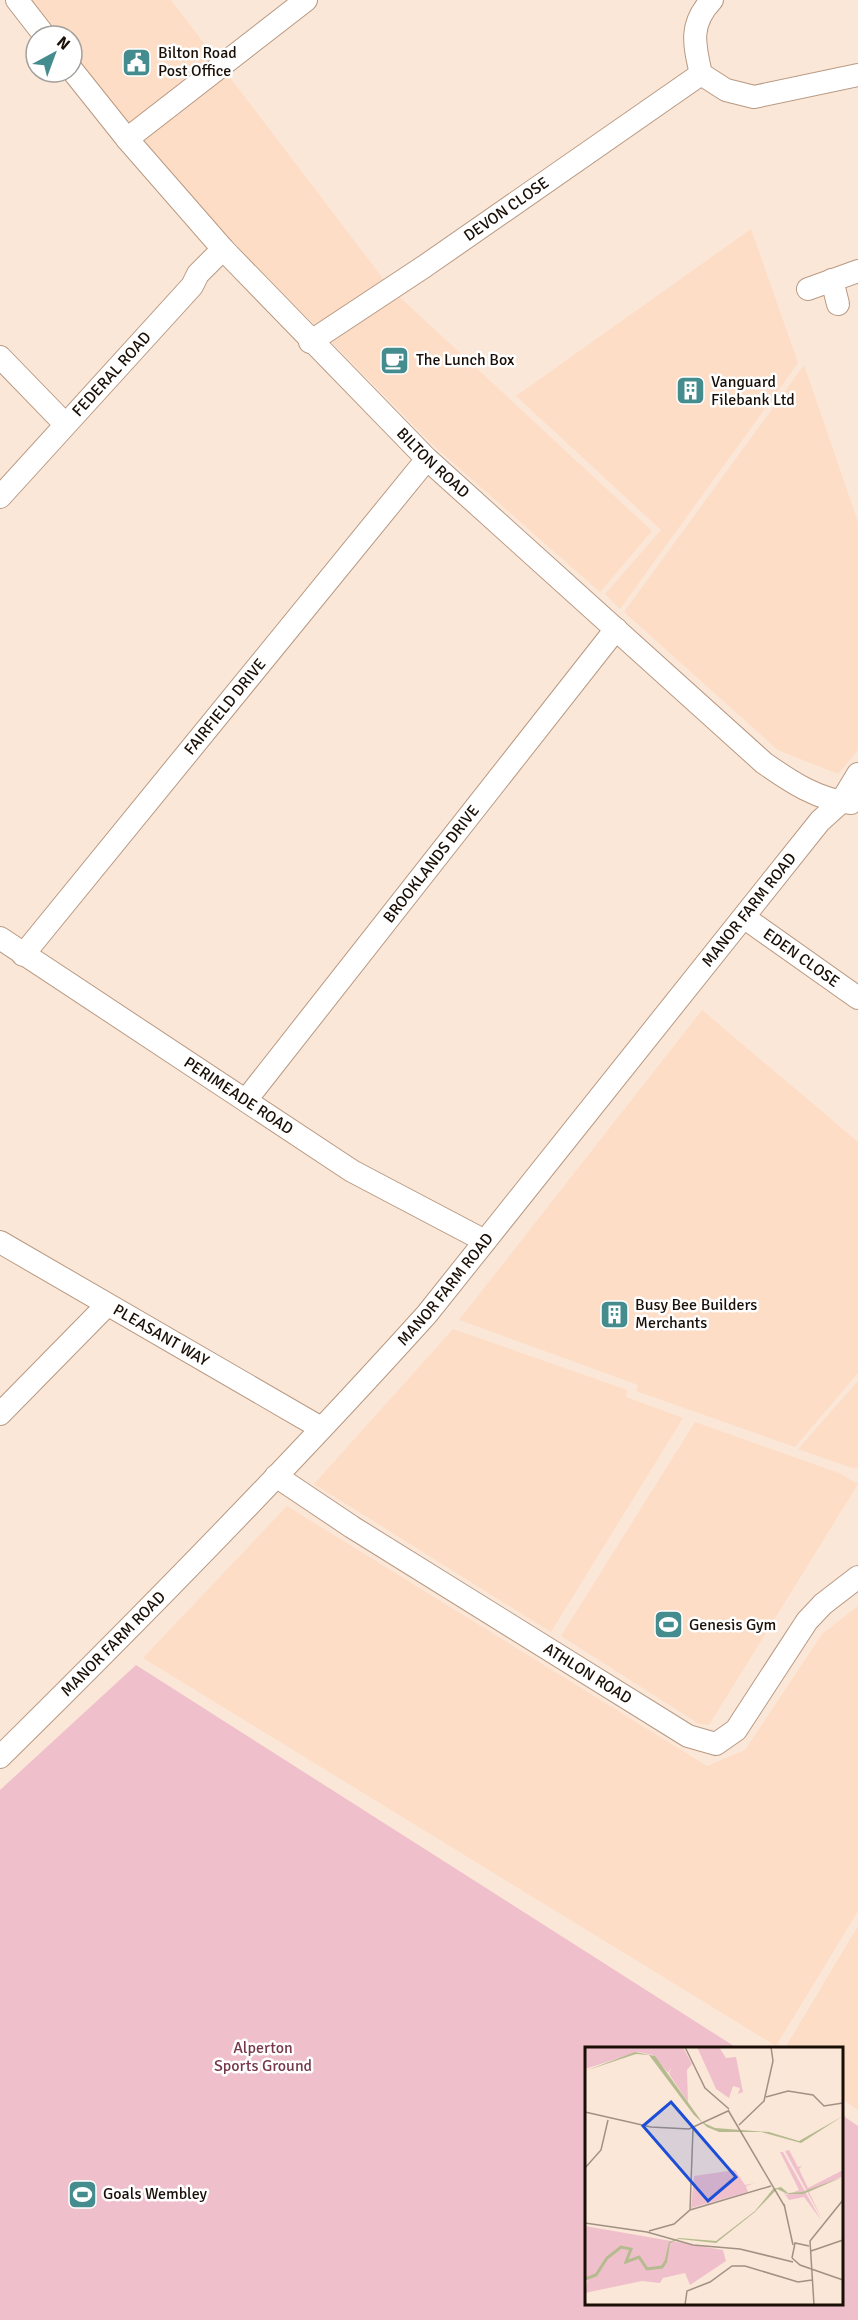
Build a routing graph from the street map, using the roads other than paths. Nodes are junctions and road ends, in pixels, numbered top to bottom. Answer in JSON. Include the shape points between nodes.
{"nodes":[{"id":1,"x":17,"y":0,"type":"edge"},
{"id":2,"x":306,"y":0,"type":"edge"},
{"id":3,"x":712,"y":0,"type":"edge"},
{"id":4,"x":36,"y":24,"type":"edge"},
{"id":5,"x":701,"y":74,"type":"junction"},
{"id":6,"x":858,"y":75,"type":"edge"},
{"id":7,"x":83,"y":84,"type":"edge"},
{"id":8,"x":127,"y":140,"type":"junction"},
{"id":9,"x":223,"y":249,"type":"junction"},
{"id":10,"x":858,"y":271,"type":"edge"},
{"id":11,"x":832,"y":280,"type":"junction"},
{"id":12,"x":808,"y":289,"type":"dead end"},
{"id":13,"x":838,"y":304,"type":"dead end"},
{"id":14,"x":310,"y":342,"type":"junction"},
{"id":15,"x":0,"y":357,"type":"edge"},
{"id":16,"x":65,"y":424,"type":"junction"},
{"id":17,"x":427,"y":459,"type":"junction"},
{"id":18,"x":0,"y":497,"type":"edge"},
{"id":19,"x":616,"y":629,"type":"junction"},
{"id":20,"x":858,"y":774,"type":"edge"},
{"id":21,"x":849,"y":803,"type":"edge"},
{"id":22,"x":745,"y":918,"type":"junction"},
{"id":23,"x":0,"y":938,"type":"edge"},
{"id":24,"x":23,"y":955,"type":"junction"},
{"id":25,"x":858,"y":998,"type":"edge"},
{"id":26,"x":246,"y":1100,"type":"junction"},
{"id":27,"x":485,"y":1241,"type":"junction"},
{"id":28,"x":0,"y":1242,"type":"edge"},
{"id":29,"x":107,"y":1305,"type":"junction"},
{"id":30,"x":0,"y":1414,"type":"edge"},
{"id":31,"x":321,"y":1428,"type":"junction"},
{"id":32,"x":276,"y":1476,"type":"junction"},
{"id":33,"x":858,"y":1577,"type":"edge"},
{"id":34,"x":0,"y":1757,"type":"edge"}],
"edges":[{"from":1,"to":4,"type":"street"},
{"from":2,"to":8,"type":"street"},
{"from":3,"to":5,"type":"street","via":[[700,12],[693,42]]},
{"from":5,"to":6,"type":"street","via":[[726,90],[754,97]]},
{"from":5,"to":14,"type":"street","name":"DEVON CLOSE"},
{"from":7,"to":8,"type":"street","name":"BILTON ROAD"},
{"from":8,"to":9,"type":"street","name":"BILTON ROAD"},
{"from":9,"to":14,"type":"street","name":"BILTON ROAD"},
{"from":9,"to":16,"type":"street","name":"FEDERAL ROAD"},
{"from":10,"to":11,"type":"street"},
{"from":11,"to":12,"type":"street"},
{"from":11,"to":13,"type":"street"},
{"from":14,"to":17,"type":"street","name":"BILTON ROAD"},
{"from":15,"to":16,"type":"street"},
{"from":16,"to":18,"type":"street","name":"FEDERAL ROAD"},
{"from":17,"to":19,"type":"street","name":"BILTON ROAD"},
{"from":17,"to":24,"type":"street","name":"FAIRFIELD DRIVE"},
{"from":19,"to":21,"type":"street","name":"BILTON ROAD","via":[[764,763],[812,792]]},
{"from":19,"to":26,"type":"street","name":"BROOKLANDS DRIVE"},
{"from":20,"to":21,"type":"street","name":"MANOR FARM ROAD"},
{"from":21,"to":22,"type":"street","name":"MANOR FARM ROAD","via":[[820,821]]},
{"from":22,"to":25,"type":"street","name":"EDEN CLOSE"},
{"from":22,"to":27,"type":"street","name":"MANOR FARM ROAD"},
{"from":23,"to":24,"type":"street","name":"PERIMEADE ROAD"},
{"from":24,"to":26,"type":"street","name":"PERIMEADE ROAD"},
{"from":26,"to":27,"type":"street","name":"PERIMEADE ROAD","via":[[352,1172]]},
{"from":27,"to":31,"type":"street","name":"MANOR FARM ROAD","via":[[427,1314]]},
{"from":28,"to":29,"type":"street","name":"PLEASANT WAY"},
{"from":29,"to":30,"type":"street"},
{"from":29,"to":31,"type":"street","name":"PLEASANT WAY"},
{"from":31,"to":32,"type":"street","name":"MANOR FARM ROAD"},
{"from":32,"to":33,"type":"street","name":"ATHLON ROAD","via":[[688,1736],[716,1744],[736,1730],[807,1621]]},
{"from":32,"to":34,"type":"street","name":"MANOR FARM ROAD"}]}
